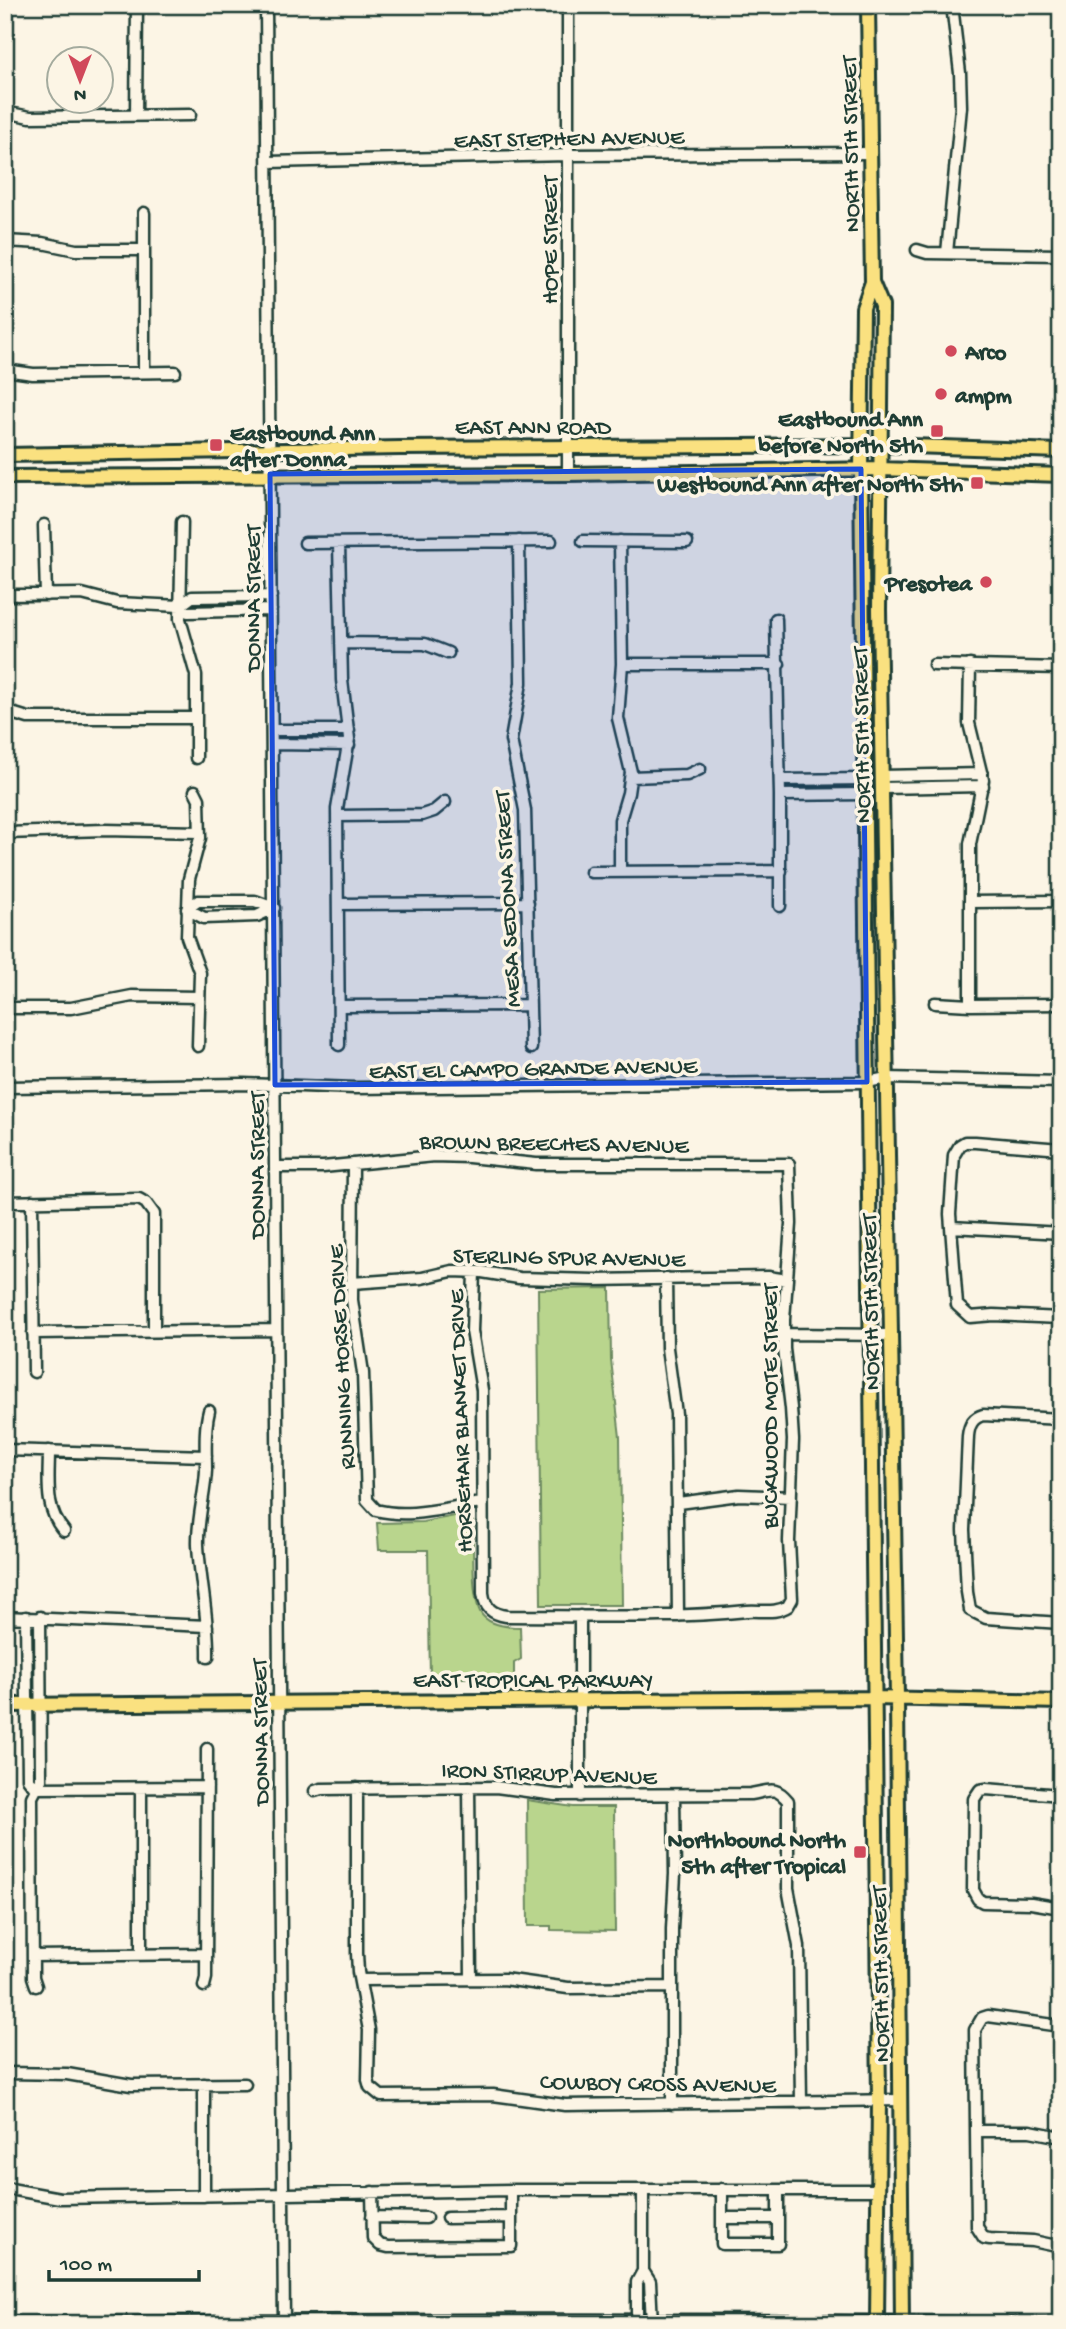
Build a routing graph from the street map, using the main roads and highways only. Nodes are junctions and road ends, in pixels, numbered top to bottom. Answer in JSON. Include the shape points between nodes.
{"nodes":[{"id":1,"x":868,"y":5,"type":"edge"},
{"id":2,"x":872,"y":282,"type":"junction"},
{"id":3,"x":861,"y":445,"type":"junction"},
{"id":4,"x":881,"y":445,"type":"junction"},
{"id":5,"x":1061,"y":450,"type":"edge"},
{"id":6,"x":5,"y":455,"type":"edge"},
{"id":7,"x":861,"y":469,"type":"junction"},
{"id":8,"x":881,"y":469,"type":"junction"},
{"id":9,"x":1061,"y":475,"type":"edge"},
{"id":10,"x":5,"y":477,"type":"edge"},
{"id":11,"x":863,"y":719,"type":"junction"},
{"id":12,"x":864,"y":779,"type":"junction"},
{"id":13,"x":882,"y":782,"type":"junction"},
{"id":14,"x":883,"y":843,"type":"junction"},
{"id":15,"x":873,"y":1698,"type":"junction"},
{"id":16,"x":897,"y":1698,"type":"junction"},
{"id":17,"x":1061,"y":1702,"type":"edge"},
{"id":18,"x":5,"y":1704,"type":"edge"},
{"id":19,"x":877,"y":2322,"type":"edge"},
{"id":20,"x":902,"y":2322,"type":"edge"}],
"edges":[{"from":1,"to":2,"type":"main road","name":"NORTH 5TH STREET"},
{"from":2,"to":3,"type":"main road","name":"NORTH 5TH STREET","via":[[863,308]]},
{"from":2,"to":4,"type":"main road","name":"NORTH 5TH STREET","via":[[882,306]]},
{"from":3,"to":4,"type":"main road","name":"EAST ANN ROAD"},
{"from":3,"to":6,"type":"main road","name":"EAST ANN ROAD"},
{"from":3,"to":7,"type":"main road","name":"NORTH 5TH STREET"},
{"from":4,"to":5,"type":"main road","name":"EAST ANN ROAD"},
{"from":4,"to":8,"type":"main road","name":"NORTH 5TH STREET"},
{"from":7,"to":8,"type":"main road","name":"EAST ANN ROAD"},
{"from":7,"to":10,"type":"main road","name":"EAST ANN ROAD"},
{"from":7,"to":11,"type":"main road","name":"NORTH 5TH STREET"},
{"from":8,"to":9,"type":"main road","name":"EAST ANN ROAD"},
{"from":8,"to":13,"type":"main road","name":"NORTH 5TH STREET"},
{"from":11,"to":12,"type":"main road","name":"NORTH 5TH STREET"},
{"from":11,"to":13,"type":"main road"},
{"from":12,"to":14,"type":"main road","via":[[872,792]]},
{"from":12,"to":15,"type":"main road","name":"NORTH 5TH STREET"},
{"from":13,"to":14,"type":"main road","name":"NORTH 5TH STREET"},
{"from":14,"to":16,"type":"main road","name":"NORTH 5TH STREET"},
{"from":15,"to":16,"type":"main road","name":"EAST TROPICAL PARKWAY"},
{"from":15,"to":18,"type":"main road","name":"EAST TROPICAL PARKWAY"},
{"from":15,"to":19,"type":"main road","name":"NORTH 5TH STREET"},
{"from":16,"to":17,"type":"main road","name":"EAST TROPICAL PARKWAY"},
{"from":16,"to":20,"type":"main road","name":"NORTH 5TH STREET"}]}
